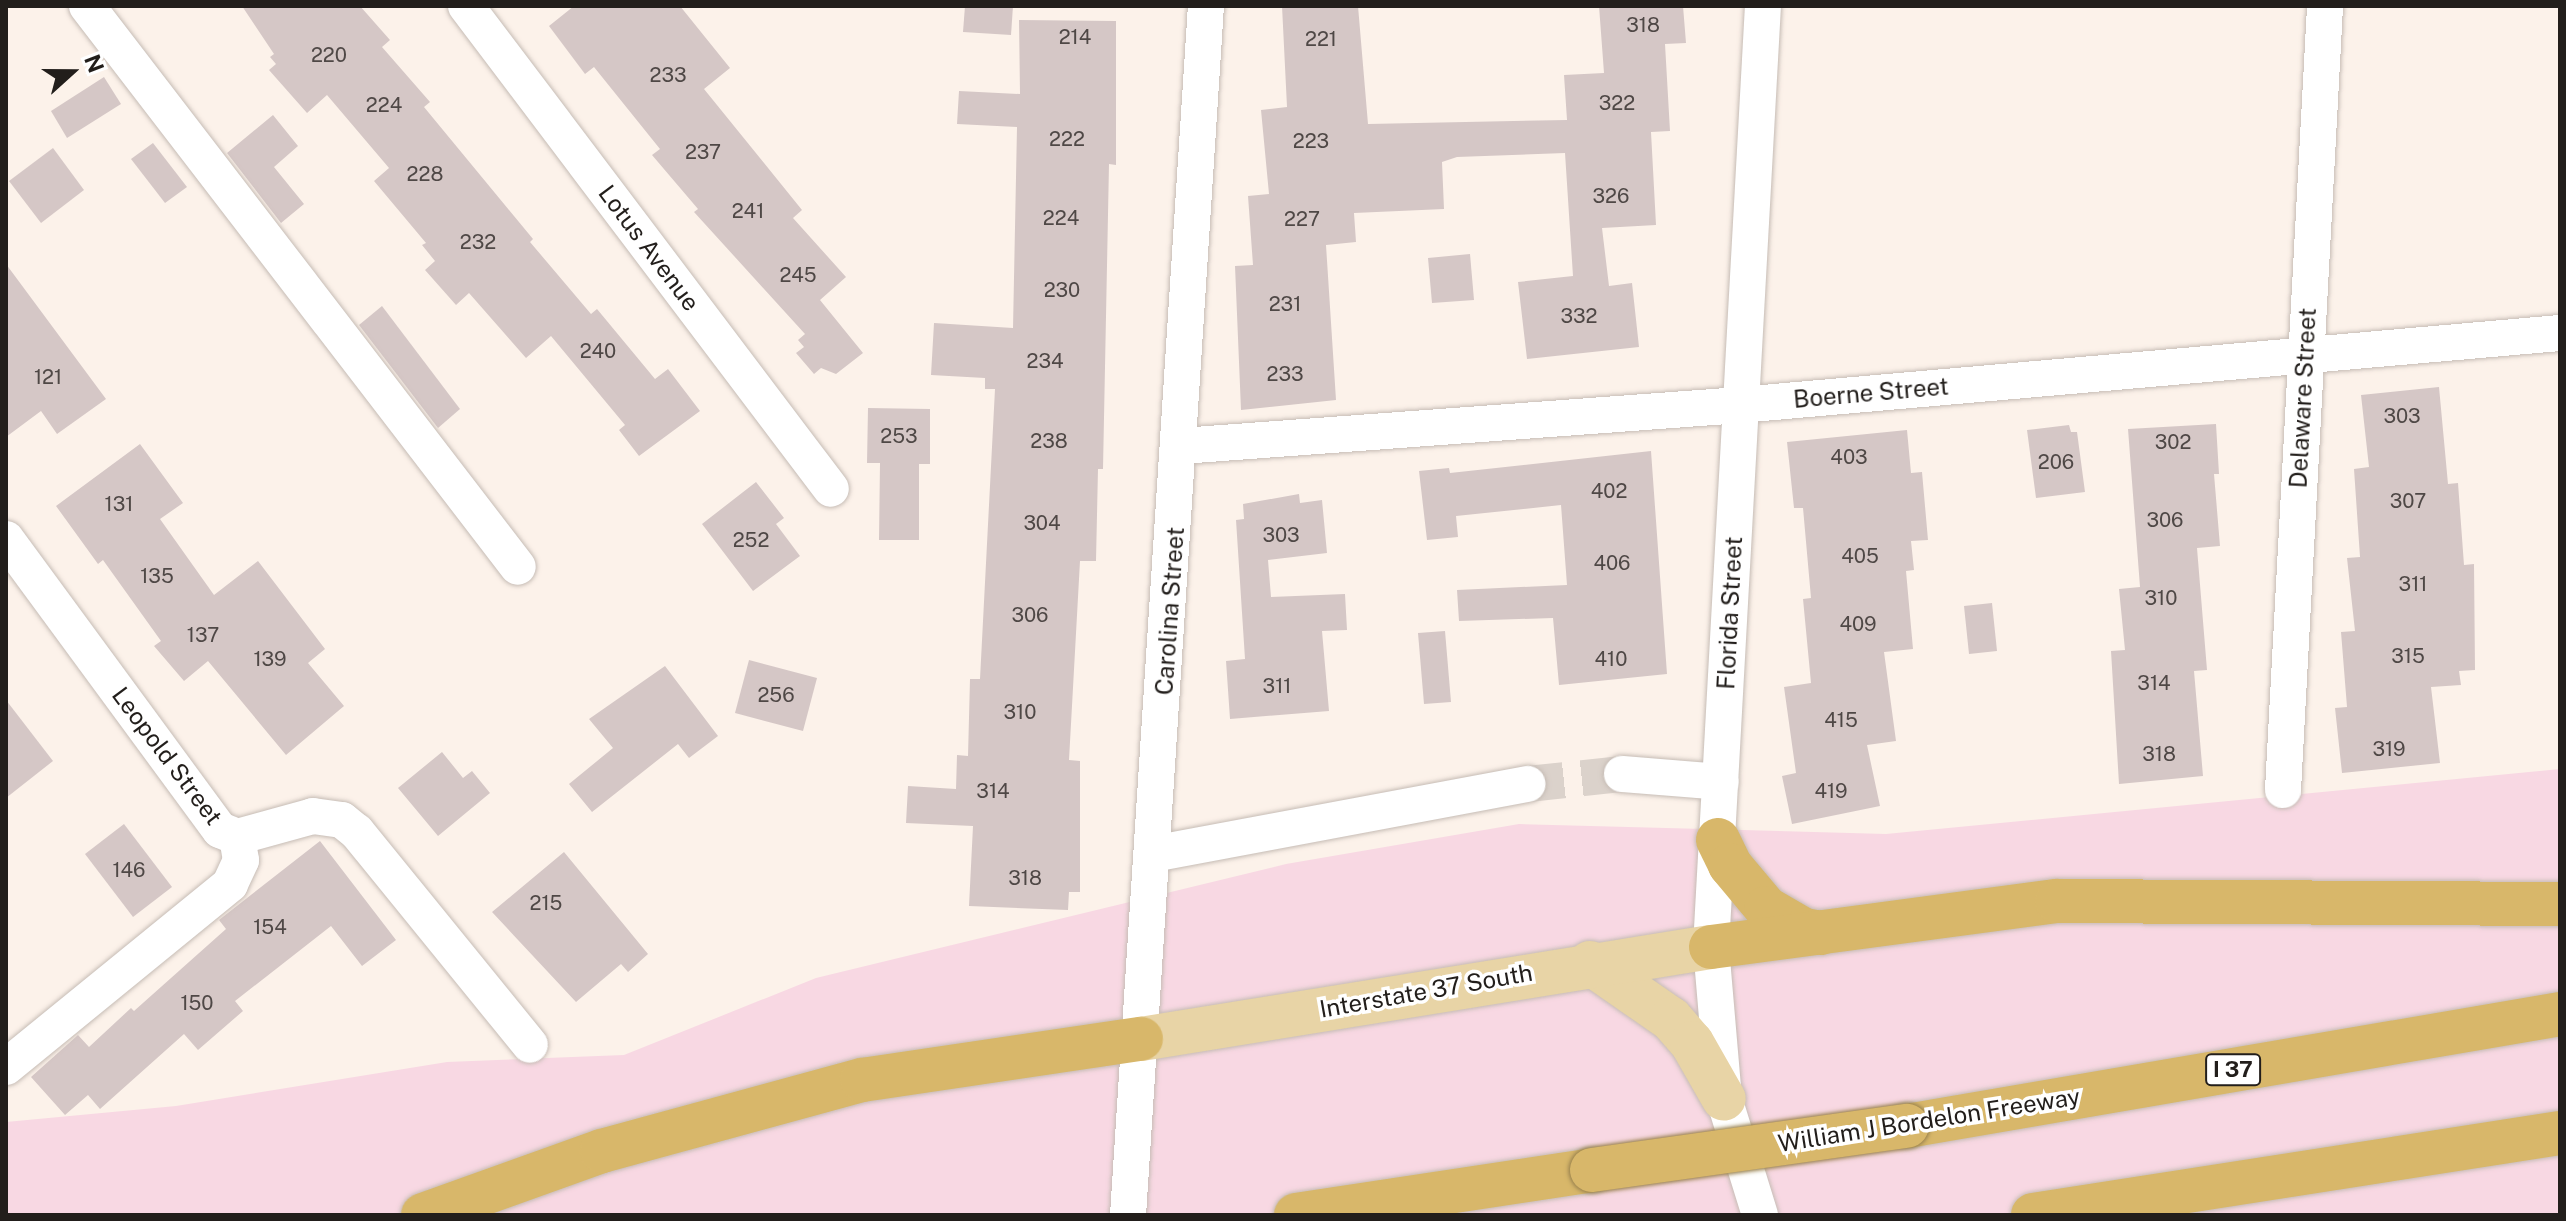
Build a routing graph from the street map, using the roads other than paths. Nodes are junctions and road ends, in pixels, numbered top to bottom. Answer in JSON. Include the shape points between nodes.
{"nodes":[{"id":1,"x":87,"y":6,"type":"edge"},
{"id":2,"x":466,"y":6,"type":"edge"},
{"id":3,"x":1206,"y":6,"type":"edge"},
{"id":4,"x":1763,"y":6,"type":"edge"},
{"id":5,"x":2325,"y":6,"type":"edge"},
{"id":6,"x":2560,"y":333,"type":"edge"},
{"id":7,"x":2306,"y":354,"type":"junction"},
{"id":8,"x":1740,"y":405,"type":"junction"},
{"id":9,"x":1181,"y":446,"type":"junction"},
{"id":10,"x":831,"y":489,"type":"dead end"},
{"id":11,"x":6,"y":539,"type":"edge"},
{"id":12,"x":518,"y":567,"type":"dead end"},
{"id":13,"x":1622,"y":774,"type":"tunnel mouth"},
{"id":14,"x":1721,"y":782,"type":"junction"},
{"id":15,"x":1528,"y":784,"type":"tunnel mouth"},
{"id":16,"x":2283,"y":790,"type":"dead end"},
{"id":17,"x":237,"y":837,"type":"junction"},
{"id":18,"x":1718,"y":840,"type":"junction"},
{"id":19,"x":1153,"y":854,"type":"junction"},
{"id":20,"x":2560,"y":904,"type":"edge"},
{"id":21,"x":1821,"y":933,"type":"junction"},
{"id":22,"x":1711,"y":947,"type":"junction"},
{"id":23,"x":1590,"y":963,"type":"junction"},
{"id":24,"x":2560,"y":1014,"type":"edge"},
{"id":25,"x":1141,"y":1039,"type":"junction"},
{"id":26,"x":530,"y":1045,"type":"dead end"},
{"id":27,"x":6,"y":1067,"type":"edge"},
{"id":28,"x":1724,"y":1099,"type":"junction"},
{"id":29,"x":2560,"y":1133,"type":"edge"},
{"id":30,"x":423,"y":1215,"type":"edge"},
{"id":31,"x":1128,"y":1215,"type":"edge"},
{"id":32,"x":1296,"y":1215,"type":"edge"},
{"id":33,"x":1760,"y":1215,"type":"edge"},
{"id":34,"x":2033,"y":1215,"type":"edge"}],
"edges":[{"from":1,"to":12,"type":"street"},
{"from":2,"to":10,"type":"street","name":"Lotus Avenue"},
{"from":3,"to":9,"type":"street","name":"Carolina Street"},
{"from":4,"to":8,"type":"street","name":"Florida Street"},
{"from":5,"to":7,"type":"street","name":"Delaware Street"},
{"from":6,"to":7,"type":"street","name":"Boerne Street"},
{"from":7,"to":8,"type":"street","name":"Boerne Street"},
{"from":7,"to":16,"type":"street","name":"Delaware Street"},
{"from":8,"to":9,"type":"street","name":"Boerne Street"},
{"from":8,"to":14,"type":"street","name":"Florida Street"},
{"from":9,"to":19,"type":"street","name":"Carolina Street"},
{"from":11,"to":17,"type":"street","name":"Leopold Street","via":[[220,830]]},
{"from":13,"to":14,"type":"street"},
{"from":14,"to":18,"type":"street","name":"Florida Street"},
{"from":15,"to":19,"type":"street"},
{"from":17,"to":26,"type":"street","name":"Leopold Street","via":[[313,816],[342,820]]},
{"from":17,"to":27,"type":"street","via":[[241,860],[230,884]]},
{"from":18,"to":21,"type":"highway","via":[[1730,865],[1766,908],[1804,930]]},
{"from":18,"to":22,"type":"street","name":"Florida Street"},
{"from":19,"to":25,"type":"street","name":"Carolina Street"},
{"from":20,"to":21,"type":"highway","via":[[2057,901]]},
{"from":21,"to":22,"type":"highway"},
{"from":22,"to":23,"type":"main road","name":"Interstate 37 South"},
{"from":22,"to":28,"type":"street","name":"Florida Street","via":[[1716,1055]]},
{"from":23,"to":25,"type":"main road","name":"Interstate 37 South"},
{"from":23,"to":28,"type":"main road","via":[[1671,1019],[1692,1043]]},
{"from":24,"to":32,"type":"highway","name":"William J Bordelon Freeway","number":"I 37","bridge":true,"via":[[1907,1126]]},
{"from":25,"to":30,"type":"highway","via":[[862,1080],[602,1151]]},
{"from":25,"to":31,"type":"street","name":"Carolina Street"},
{"from":28,"to":33,"type":"street","name":"Florida Street"},
{"from":29,"to":34,"type":"highway"}]}
